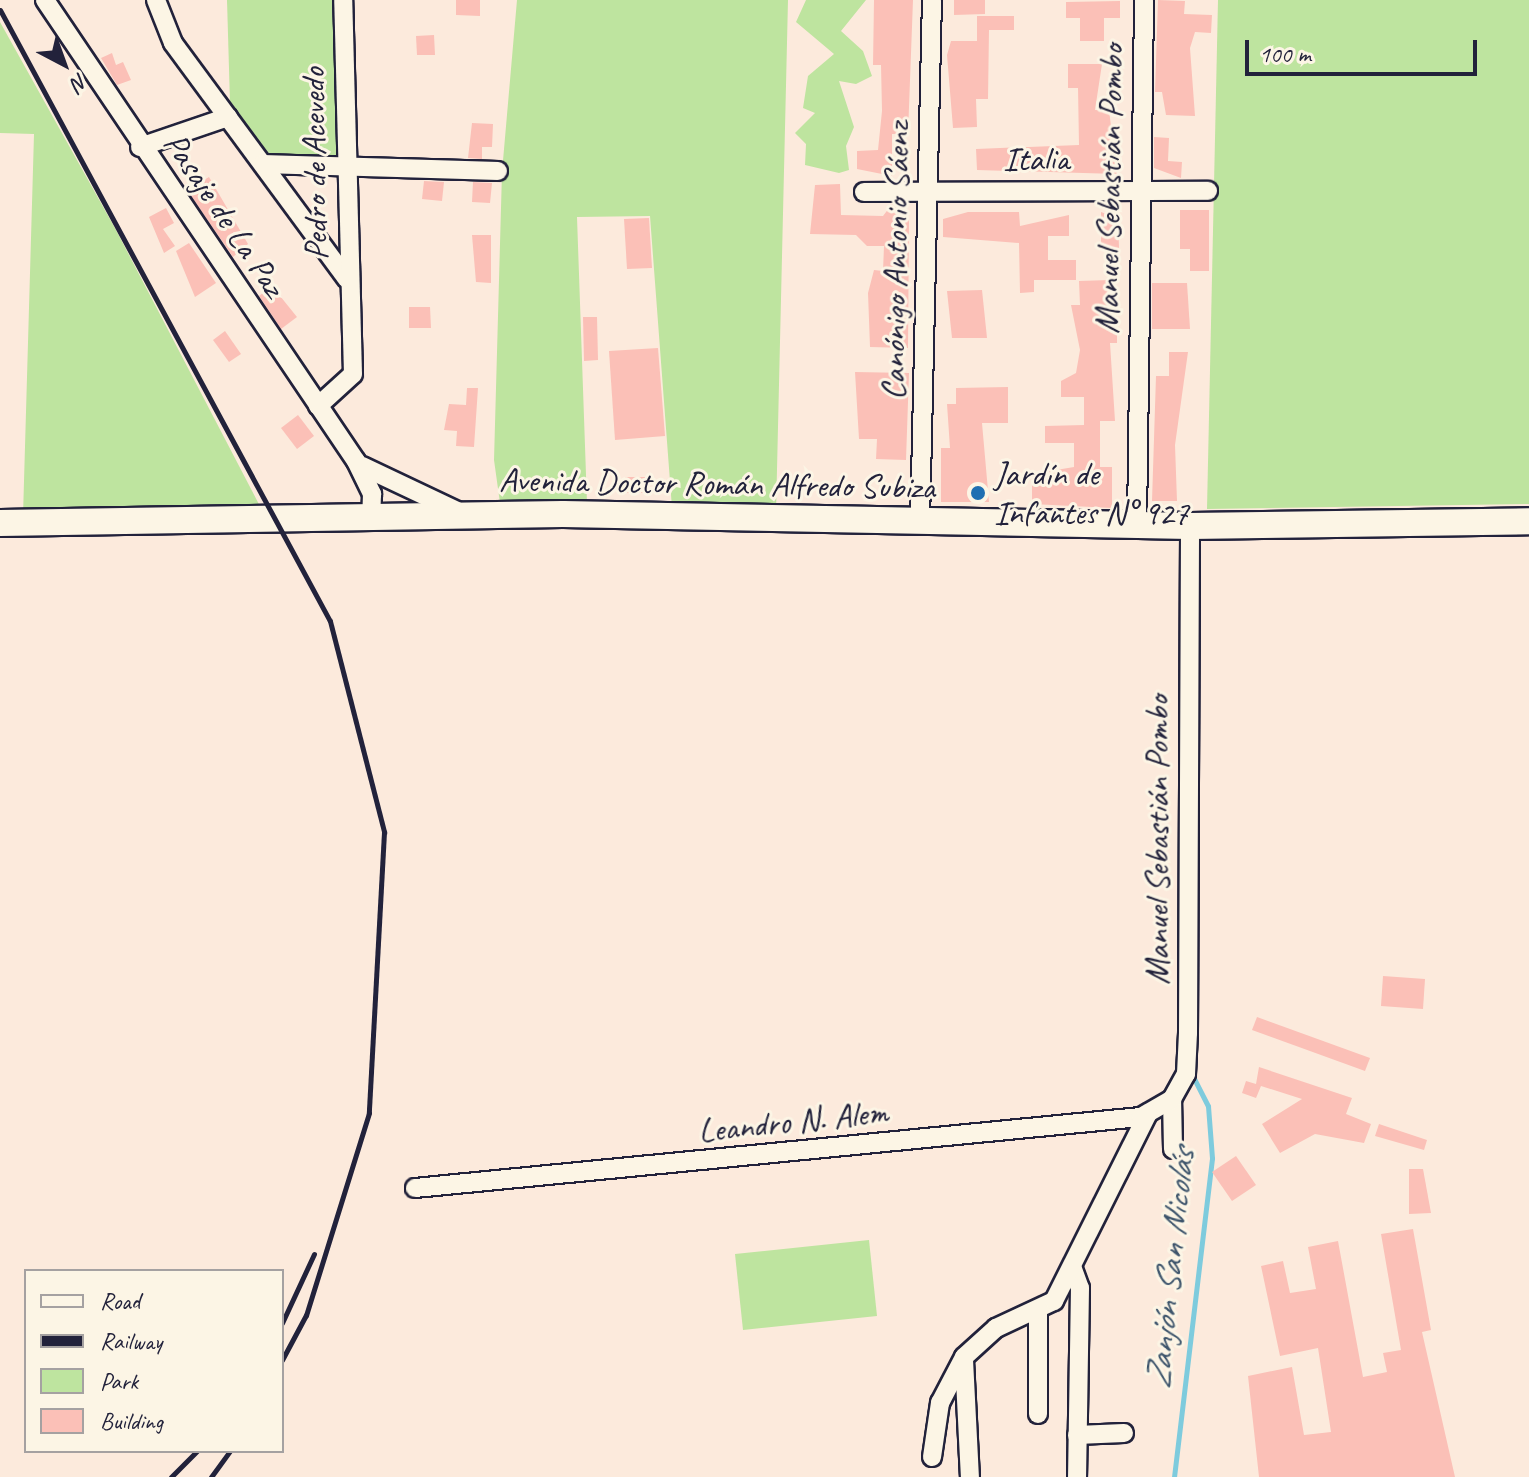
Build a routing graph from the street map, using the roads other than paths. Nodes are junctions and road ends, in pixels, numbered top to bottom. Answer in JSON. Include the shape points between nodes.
{"nodes":[{"id":1,"x":45,"y":0,"type":"edge"},
{"id":2,"x":156,"y":0,"type":"edge"},
{"id":3,"x":343,"y":0,"type":"edge"},
{"id":4,"x":932,"y":0,"type":"edge"},
{"id":5,"x":1144,"y":0,"type":"edge"},
{"id":6,"x":228,"y":117,"type":"junction"},
{"id":7,"x":140,"y":147,"type":"junction"},
{"id":8,"x":345,"y":163,"type":"junction"},
{"id":9,"x":263,"y":164,"type":"junction"},
{"id":10,"x":498,"y":171,"type":"dead end"},
{"id":11,"x":930,"y":191,"type":"junction"},
{"id":12,"x":1140,"y":191,"type":"junction"},
{"id":13,"x":1208,"y":191,"type":"dead end"},
{"id":14,"x":864,"y":192,"type":"dead end"},
{"id":15,"x":347,"y":279,"type":"junction"},
{"id":16,"x":318,"y":406,"type":"junction"},
{"id":17,"x":356,"y":461,"type":"junction"},
{"id":18,"x":471,"y":516,"type":"junction"},
{"id":19,"x":371,"y":518,"type":"junction"},
{"id":20,"x":1529,"y":521,"type":"edge"},
{"id":21,"x":0,"y":523,"type":"edge"},
{"id":22,"x":920,"y":523,"type":"junction"},
{"id":23,"x":1137,"y":524,"type":"junction"},
{"id":24,"x":1190,"y":526,"type":"junction"},
{"id":25,"x":1172,"y":1099,"type":"junction"},
{"id":26,"x":1148,"y":1113,"type":"junction"},
{"id":27,"x":1173,"y":1149,"type":"dead end"},
{"id":28,"x":415,"y":1188,"type":"dead end"},
{"id":29,"x":1073,"y":1269,"type":"junction"},
{"id":30,"x":1038,"y":1313,"type":"junction"},
{"id":31,"x":964,"y":1357,"type":"junction"},
{"id":32,"x":1038,"y":1414,"type":"dead end"},
{"id":33,"x":1124,"y":1433,"type":"dead end"},
{"id":34,"x":1077,"y":1435,"type":"junction"},
{"id":35,"x":932,"y":1457,"type":"dead end"},
{"id":36,"x":970,"y":1477,"type":"edge"},
{"id":37,"x":1077,"y":1477,"type":"edge"}],
"edges":[{"from":1,"to":7,"type":"street","name":"Pasaje de La Paz"},
{"from":2,"to":6,"type":"street","via":[[173,43]]},
{"from":3,"to":8,"type":"street","name":"Pedro de Acevedo"},
{"from":4,"to":11,"type":"street","name":"Canónigo Antonio Sáenz"},
{"from":5,"to":12,"type":"street","name":"Manuel Sebastián Pombo"},
{"from":6,"to":7,"type":"street"},
{"from":6,"to":9,"type":"street"},
{"from":7,"to":16,"type":"street","name":"Pasaje de La Paz"},
{"from":8,"to":9,"type":"street"},
{"from":8,"to":10,"type":"street"},
{"from":8,"to":15,"type":"street","name":"Pedro de Acevedo"},
{"from":9,"to":15,"type":"street"},
{"from":11,"to":12,"type":"street","name":"Italia"},
{"from":11,"to":14,"type":"street","name":"Italia"},
{"from":11,"to":22,"type":"street","name":"Canónigo Antonio Sáenz"},
{"from":12,"to":13,"type":"street","name":"Italia"},
{"from":12,"to":23,"type":"street","name":"Manuel Sebastián Pombo"},
{"from":15,"to":16,"type":"street","name":"Pedro de Acevedo","via":[[353,374]]},
{"from":16,"to":17,"type":"street","name":"Pasaje de La Paz"},
{"from":17,"to":18,"type":"street","name":"Pasaje de La Paz","via":[[380,479]]},
{"from":17,"to":19,"type":"street","name":"Pasaje de La Paz","via":[[372,494]]},
{"from":18,"to":19,"type":"main road","name":"Avenida Doctor Román Alfredo Subiza"},
{"from":18,"to":22,"type":"main road","name":"Avenida Doctor Román Alfredo Subiza"},
{"from":19,"to":21,"type":"main road","name":"Avenida Doctor Román Alfredo Subiza"},
{"from":20,"to":24,"type":"main road","name":"Avenida Doctor Román Alfredo Subiza"},
{"from":22,"to":23,"type":"main road","name":"Avenida Doctor Román Alfredo Subiza"},
{"from":23,"to":24,"type":"main road","name":"Avenida Doctor Román Alfredo Subiza"},
{"from":24,"to":25,"type":"street","name":"Manuel Sebastián Pombo","via":[[1188,1047],[1186,1074]]},
{"from":25,"to":26,"type":"street","name":"Leandro N. Alem"},
{"from":25,"to":27,"type":"street","name":"Manuel Sebastián Pombo"},
{"from":26,"to":28,"type":"street","name":"Leandro N. Alem"},
{"from":26,"to":29,"type":"street"},
{"from":29,"to":30,"type":"street"},
{"from":29,"to":34,"type":"street","via":[[1080,1288]]},
{"from":30,"to":31,"type":"street","via":[[996,1328]]},
{"from":30,"to":32,"type":"street"},
{"from":31,"to":35,"type":"street","via":[[940,1403]]},
{"from":31,"to":36,"type":"street"},
{"from":33,"to":34,"type":"street"},
{"from":34,"to":37,"type":"street"}]}
